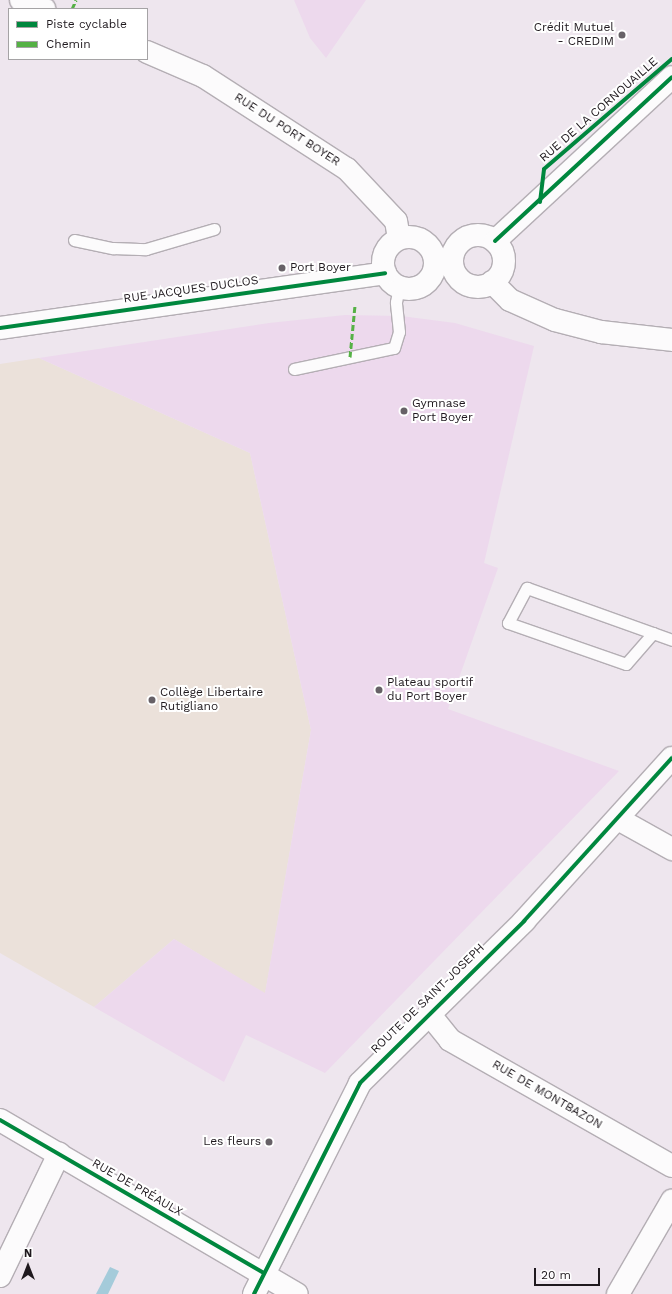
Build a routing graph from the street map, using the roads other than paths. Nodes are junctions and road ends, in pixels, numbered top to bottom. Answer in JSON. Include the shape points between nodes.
{"nodes":[{"id":1,"x":21,"y":0,"type":"edge"},
{"id":2,"x":41,"y":8,"type":"edge"},
{"id":3,"x":148,"y":52,"type":"edge"},
{"id":4,"x":672,"y":77,"type":"edge"},
{"id":5,"x":214,"y":229,"type":"dead end"},
{"id":6,"x":399,"y":238,"type":"junction"},
{"id":7,"x":74,"y":240,"type":"dead end"},
{"id":8,"x":495,"y":241,"type":"junction"},
{"id":9,"x":429,"y":246,"type":"junction"},
{"id":10,"x":456,"y":246,"type":"junction"},
{"id":11,"x":458,"y":279,"type":"junction"},
{"id":12,"x":392,"y":280,"type":"junction"},
{"id":13,"x":427,"y":281,"type":"junction"},
{"id":14,"x":492,"y":282,"type":"junction"},
{"id":15,"x":0,"y":328,"type":"edge"},
{"id":16,"x":672,"y":340,"type":"edge"},
{"id":17,"x":294,"y":368,"type":"dead end"},
{"id":18,"x":653,"y":633,"type":"junction"},
{"id":19,"x":672,"y":640,"type":"edge"},
{"id":20,"x":672,"y":758,"type":"edge"},
{"id":21,"x":618,"y":819,"type":"junction"},
{"id":22,"x":672,"y":849,"type":"edge"},
{"id":23,"x":430,"y":1015,"type":"junction"},
{"id":24,"x":0,"y":1120,"type":"edge"},
{"id":25,"x":59,"y":1154,"type":"junction"},
{"id":26,"x":672,"y":1166,"type":"edge"},
{"id":27,"x":672,"y":1201,"type":"edge"},
{"id":28,"x":264,"y":1273,"type":"junction"},
{"id":29,"x":0,"y":1276,"type":"edge"},
{"id":30,"x":254,"y":1294,"type":"edge"},
{"id":31,"x":297,"y":1294,"type":"edge"},
{"id":32,"x":618,"y":1294,"type":"edge"}],
"edges":[{"from":1,"to":2,"type":"street"},
{"from":3,"to":6,"type":"street","name":"RUE DU PORT BOYER","via":[[203,76],[347,169],[396,221]]},
{"from":4,"to":8,"type":"street","name":"RUE DE LA CORNOUAILLE"},
{"from":5,"to":7,"type":"lane","via":[[146,249],[113,248]]},
{"from":6,"to":9,"type":"street","via":[[418,238]]},
{"from":6,"to":12,"type":"street","via":[[383,256]]},
{"from":8,"to":10,"type":"street","via":[[479,234],[462,240]]},
{"from":8,"to":14,"type":"street","via":[[501,248],[504,264]]},
{"from":9,"to":10,"type":"street"},
{"from":9,"to":13,"type":"street","via":[[435,266]]},
{"from":10,"to":11,"type":"street","via":[[452,263]]},
{"from":11,"to":13,"type":"street"},
{"from":11,"to":14,"type":"street","via":[[473,287]]},
{"from":12,"to":13,"type":"street","via":[[412,289]]},
{"from":12,"to":15,"type":"street","name":"RUE JACQUES DUCLOS"},
{"from":12,"to":17,"type":"lane","via":[[399,332],[394,348]]},
{"from":14,"to":16,"type":"street","via":[[510,300],[555,320],[601,332]]},
{"from":18,"to":18,"type":"lane","via":[[626,664],[508,623],[527,588]]},
{"from":18,"to":19,"type":"lane"},
{"from":20,"to":21,"type":"street","name":"ROUTE DE SAINT-JOSEPH"},
{"from":21,"to":22,"type":"street"},
{"from":21,"to":23,"type":"street","name":"ROUTE DE SAINT-JOSEPH","via":[[524,921]]},
{"from":23,"to":26,"type":"street","name":"RUE DE MONTBAZON","via":[[450,1040]]},
{"from":23,"to":28,"type":"street","name":"ROUTE DE SAINT-JOSEPH","via":[[360,1083]]},
{"from":24,"to":25,"type":"street","name":"RUE DE PRÉAULX"},
{"from":25,"to":28,"type":"street","name":"RUE DE PRÉAULX"},
{"from":25,"to":29,"type":"street"},
{"from":27,"to":32,"type":"street"},
{"from":28,"to":30,"type":"street","name":"ROUTE DE SAINT-JOSEPH"},
{"from":28,"to":31,"type":"street","name":"RUE DE PRÉAULX"}]}
